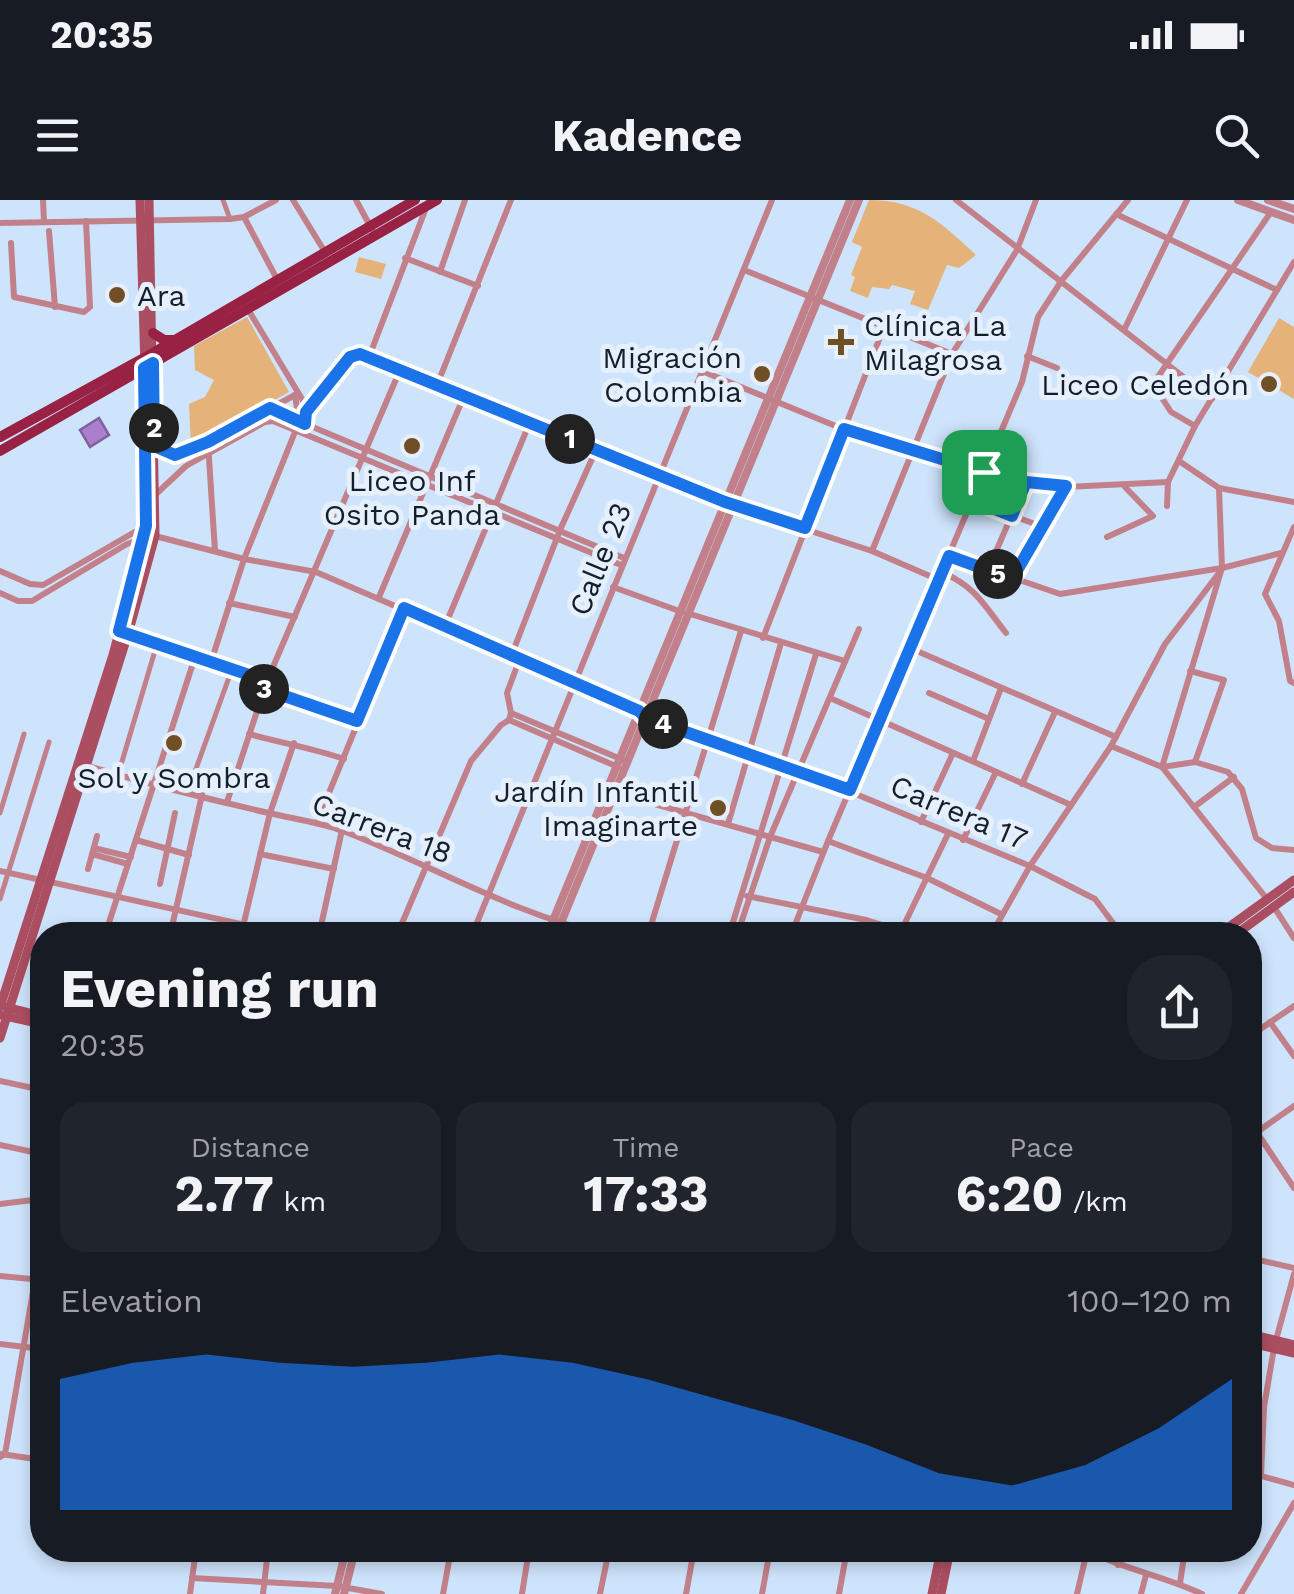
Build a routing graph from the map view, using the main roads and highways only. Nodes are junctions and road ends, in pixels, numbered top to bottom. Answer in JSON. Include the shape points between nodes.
{"nodes":[{"id":1,"x":140,"y":200,"type":"edge"},
{"id":2,"x":149,"y":200,"type":"edge"},
{"id":3,"x":415,"y":200,"type":"edge"},
{"id":4,"x":437,"y":200,"type":"edge"},
{"id":5,"x":145,"y":219,"type":"junction"},
{"id":6,"x":372,"y":230,"type":"junction"},
{"id":7,"x":245,"y":305,"type":"junction"},
{"id":8,"x":153,"y":333,"type":"junction"},
{"id":9,"x":175,"y":340,"type":"junction"},
{"id":10,"x":149,"y":360,"type":"junction"},
{"id":11,"x":0,"y":437,"type":"edge"},
{"id":12,"x":0,"y":450,"type":"edge"},
{"id":13,"x":150,"y":537,"type":"junction"},
{"id":14,"x":1294,"y":880,"type":"edge"},
{"id":15,"x":1294,"y":892,"type":"edge"},
{"id":16,"x":1270,"y":903,"type":"junction"},
{"id":17,"x":32,"y":922,"type":"edge"},
{"id":18,"x":1239,"y":922,"type":"edge"},
{"id":19,"x":1249,"y":922,"type":"edge"},
{"id":20,"x":30,"y":928,"type":"edge"},
{"id":21,"x":3,"y":1010,"type":"edge"},
{"id":22,"x":30,"y":1014,"type":"edge"},
{"id":23,"x":30,"y":1020,"type":"edge"},
{"id":24,"x":0,"y":1038,"type":"edge"},
{"id":25,"x":1262,"y":1339,"type":"edge"},
{"id":26,"x":1262,"y":1343,"type":"edge"},
{"id":27,"x":1275,"y":1344,"type":"junction"},
{"id":28,"x":1294,"y":1345,"type":"edge"},
{"id":29,"x":1294,"y":1353,"type":"edge"},
{"id":30,"x":938,"y":1562,"type":"edge"},
{"id":31,"x":948,"y":1562,"type":"edge"},
{"id":32,"x":932,"y":1594,"type":"edge"},
{"id":33,"x":941,"y":1594,"type":"edge"}],
"edges":[{"from":1,"to":5,"type":"main road"},
{"from":2,"to":5,"type":"main road"},
{"from":3,"to":6,"type":"main road"},
{"from":4,"to":6,"type":"main road"},
{"from":5,"to":8,"type":"main road"},
{"from":5,"to":10,"type":"main road"},
{"from":6,"to":7,"type":"main road"},
{"from":6,"to":7,"type":"main road"},
{"from":7,"to":9,"type":"main road"},
{"from":7,"to":10,"type":"main road"},
{"from":8,"to":9,"type":"main road"},
{"from":8,"to":10,"type":"main road"},
{"from":9,"to":10,"type":"main road"},
{"from":10,"to":11,"type":"main road"},
{"from":10,"to":12,"type":"main road"},
{"from":10,"to":13,"type":"main road","via":[[156,495]]},
{"from":10,"to":13,"type":"main road"},
{"from":13,"to":17,"type":"main road"},
{"from":14,"to":16,"type":"main road"},
{"from":15,"to":16,"type":"main road"},
{"from":16,"to":18,"type":"main road"},
{"from":16,"to":19,"type":"main road"},
{"from":20,"to":21,"type":"main road"},
{"from":21,"to":22,"type":"main road"},
{"from":21,"to":23,"type":"main road"},
{"from":21,"to":24,"type":"main road"},
{"from":25,"to":27,"type":"main road"},
{"from":26,"to":27,"type":"main road"},
{"from":27,"to":28,"type":"main road"},
{"from":27,"to":29,"type":"main road"},
{"from":30,"to":32,"type":"main road"},
{"from":31,"to":33,"type":"main road"}]}
